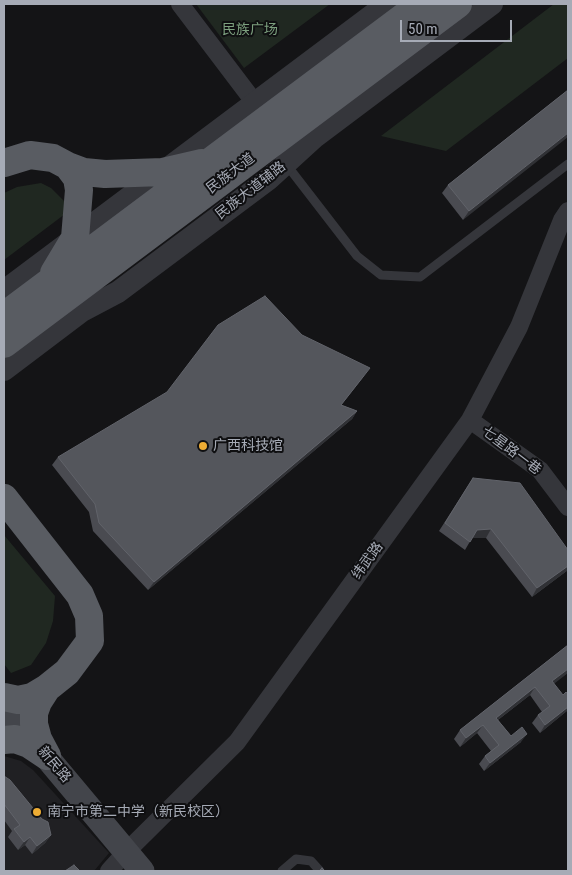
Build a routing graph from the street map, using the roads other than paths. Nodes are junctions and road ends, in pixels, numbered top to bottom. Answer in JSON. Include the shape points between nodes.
{"nodes":[{"id":1,"x":180,"y":4,"type":"edge"},
{"id":2,"x":387,"y":4,"type":"edge"},
{"id":3,"x":421,"y":4,"type":"edge"},
{"id":4,"x":458,"y":4,"type":"edge"},
{"id":5,"x":492,"y":4,"type":"edge"},
{"id":6,"x":255,"y":103,"type":"junction"},
{"id":7,"x":211,"y":161,"type":"junction"},
{"id":8,"x":4,"y":163,"type":"edge"},
{"id":9,"x":286,"y":164,"type":"junction"},
{"id":10,"x":568,"y":164,"type":"edge"},
{"id":11,"x":68,"y":166,"type":"junction"},
{"id":12,"x":163,"y":172,"type":"junction"},
{"id":13,"x":568,"y":211,"type":"edge"},
{"id":14,"x":75,"y":238,"type":"junction"},
{"id":15,"x":47,"y":284,"type":"junction"},
{"id":16,"x":4,"y":291,"type":"edge"},
{"id":17,"x":4,"y":316,"type":"edge"},
{"id":18,"x":4,"y":344,"type":"edge"},
{"id":19,"x":4,"y":370,"type":"edge"},
{"id":20,"x":470,"y":420,"type":"junction"},
{"id":21,"x":4,"y":498,"type":"edge"},
{"id":22,"x":568,"y":508,"type":"edge"},
{"id":23,"x":47,"y":688,"type":"junction"},
{"id":24,"x":4,"y":697,"type":"edge"},
{"id":25,"x":4,"y":706,"type":"edge"},
{"id":26,"x":4,"y":740,"type":"edge"},
{"id":27,"x":47,"y":756,"type":"junction"},
{"id":28,"x":126,"y":852,"type":"junction"},
{"id":29,"x":109,"y":871,"type":"edge"},
{"id":30,"x":142,"y":871,"type":"edge"},
{"id":31,"x":282,"y":871,"type":"edge"},
{"id":32,"x":320,"y":871,"type":"edge"}],
"edges":[{"from":1,"to":6,"type":"street"},
{"from":2,"to":6,"type":"street"},
{"from":3,"to":7,"type":"highway","name":"民族大道"},
{"from":4,"to":18,"type":"highway","name":"民族大道"},
{"from":5,"to":9,"type":"street","name":"民族大道辅路","via":[[315,136]]},
{"from":6,"to":12,"type":"street"},
{"from":7,"to":12,"type":"highway"},
{"from":7,"to":15,"type":"highway","name":"民族大道"},
{"from":8,"to":11,"type":"highway","via":[[30,155],[53,158]]},
{"from":9,"to":10,"type":"lane","via":[[356,256],[381,275],[420,277]]},
{"from":9,"to":19,"type":"street","name":"民族大道辅路","via":[[118,292],[82,311]]},
{"from":11,"to":12,"type":"highway","via":[[105,174]]},
{"from":11,"to":14,"type":"highway","via":[[77,178],[80,190]]},
{"from":12,"to":14,"type":"street"},
{"from":13,"to":20,"type":"street","name":"纬武路","via":[[519,327]]},
{"from":14,"to":15,"type":"highway"},
{"from":14,"to":16,"type":"street"},
{"from":15,"to":17,"type":"highway","name":"民族大道"},
{"from":20,"to":22,"type":"street","name":"七星路一巷","via":[[540,470]]},
{"from":20,"to":28,"type":"street","name":"纬武路","via":[[237,742]]},
{"from":21,"to":23,"type":"highway","via":[[68,577],[89,616],[90,641],[67,672]]},
{"from":23,"to":24,"type":"highway","via":[[18,700]]},
{"from":23,"to":27,"type":"highway","via":[[34,713],[34,724]]},
{"from":25,"to":27,"type":"main road","name":"新民路"},
{"from":26,"to":27,"type":"highway","via":[[15,739],[29,744]]},
{"from":27,"to":28,"type":"main road","name":"新民路"},
{"from":28,"to":29,"type":"street","name":"纬武路"},
{"from":28,"to":30,"type":"main road","name":"新民路"},
{"from":31,"to":32,"type":"lane","via":[[296,859],[311,861]]}]}
